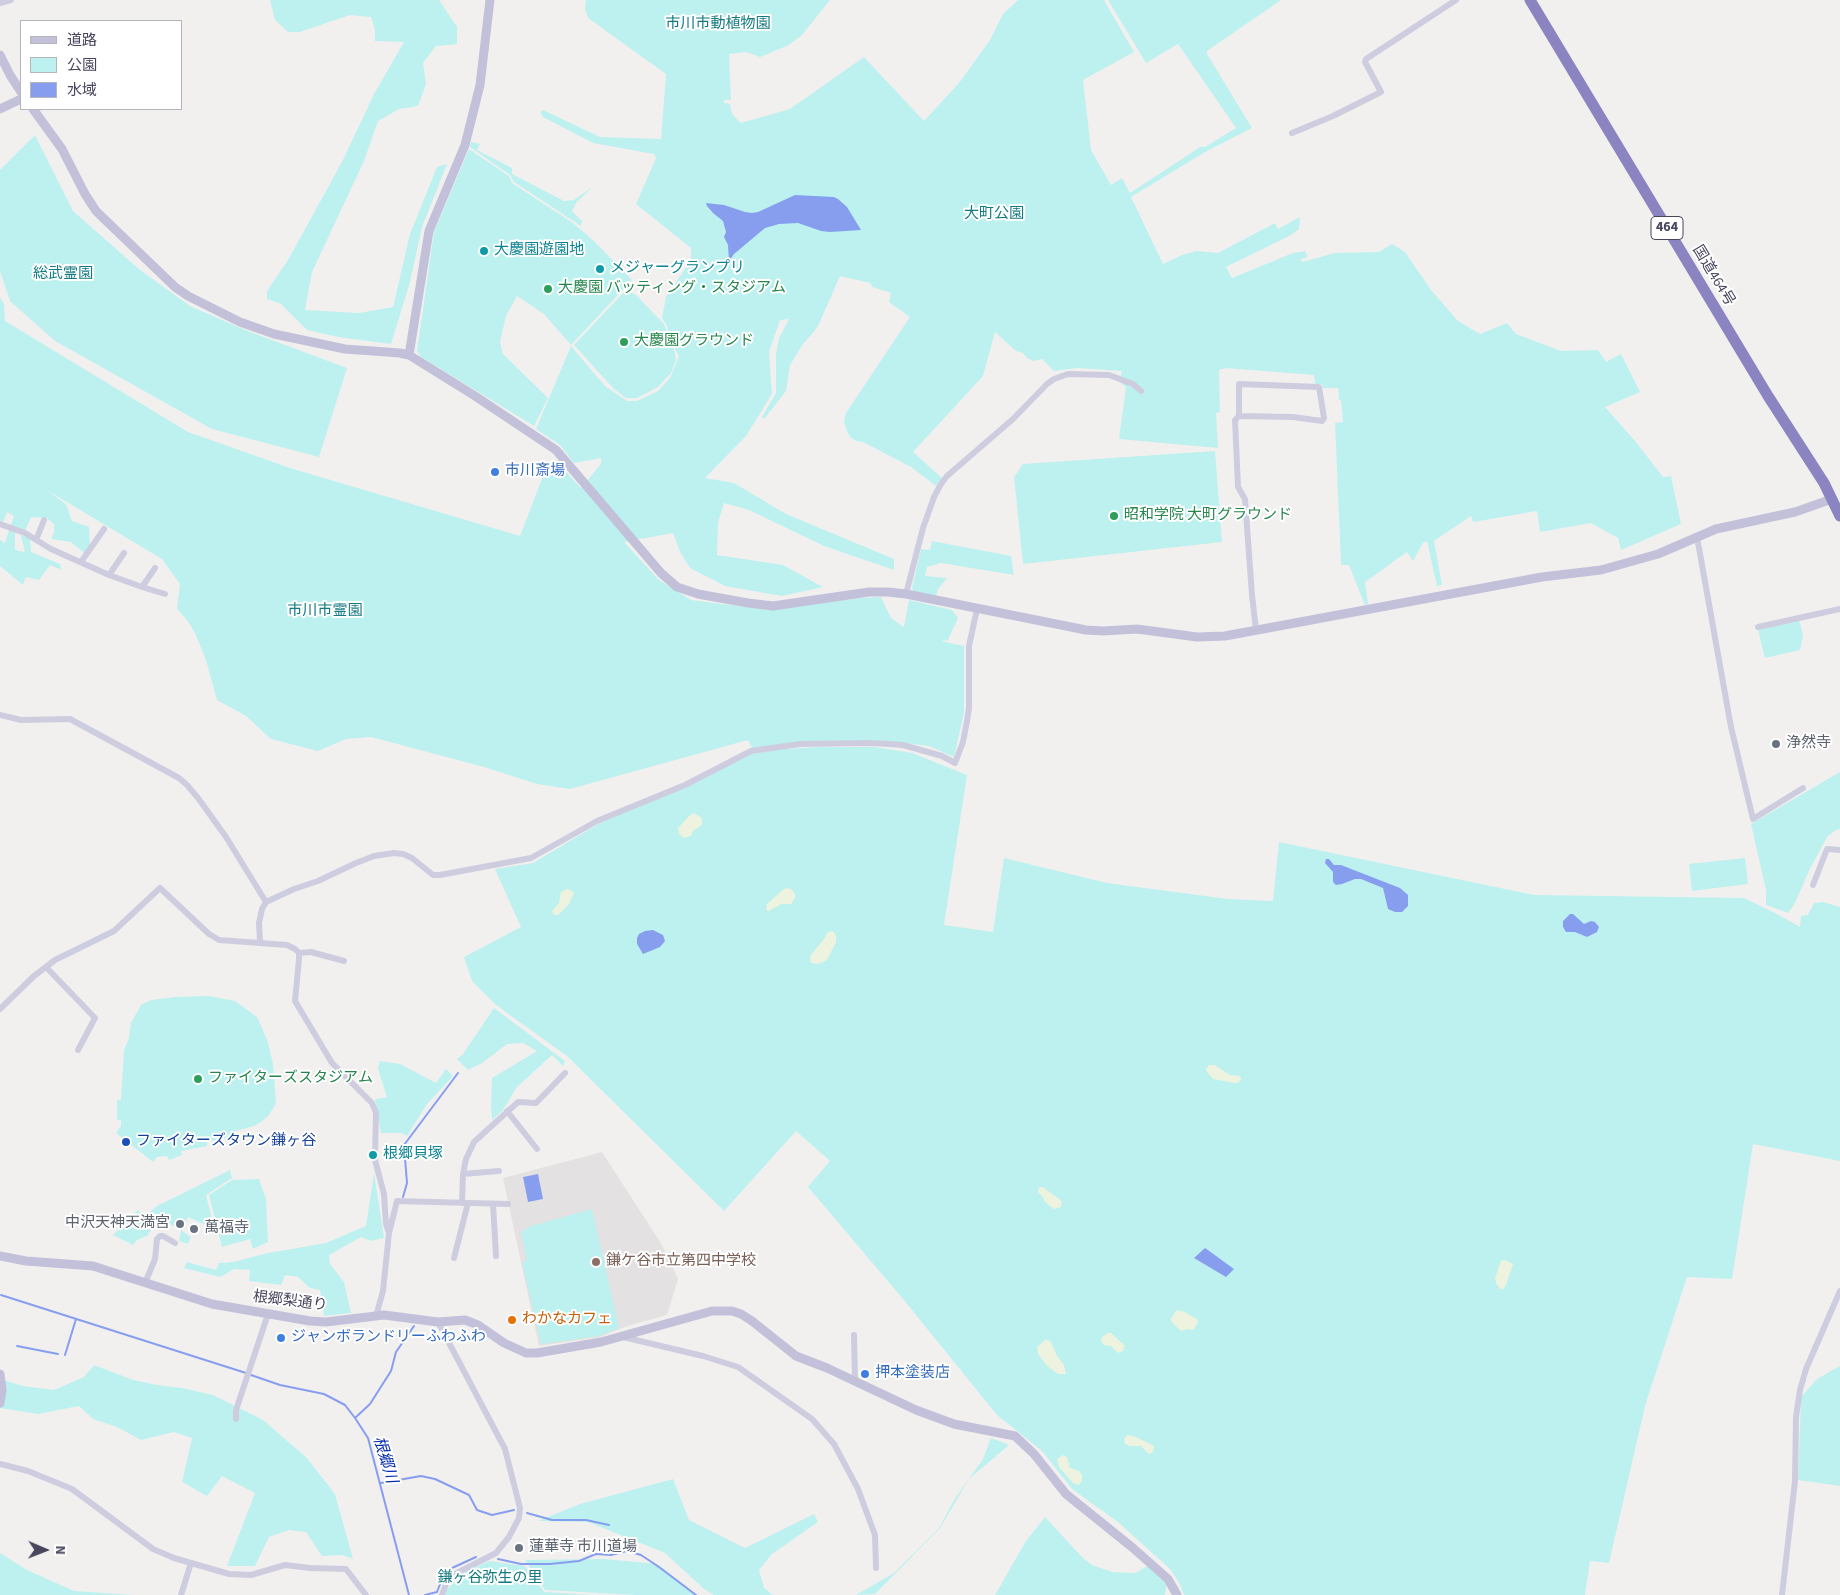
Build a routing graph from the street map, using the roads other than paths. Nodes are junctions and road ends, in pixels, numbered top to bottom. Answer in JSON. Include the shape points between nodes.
{"nodes":[{"id":1,"x":11,"y":0,"type":"edge"},
{"id":2,"x":490,"y":0,"type":"edge"},
{"id":3,"x":1456,"y":0,"type":"edge"},
{"id":4,"x":1530,"y":0,"type":"edge"},
{"id":5,"x":0,"y":3,"type":"edge"},
{"id":6,"x":0,"y":55,"type":"edge"},
{"id":7,"x":20,"y":90,"type":"edge"},
{"id":8,"x":20,"y":100,"type":"edge"},
{"id":9,"x":0,"y":110,"type":"edge"},
{"id":10,"x":34,"y":110,"type":"edge"},
{"id":11,"x":1292,"y":133,"type":"dead end"},
{"id":12,"x":409,"y":355,"type":"junction"},
{"id":13,"x":1140,"y":391,"type":"dead end"},
{"id":14,"x":1239,"y":416,"type":"junction"},
{"id":15,"x":1832,"y":499,"type":"junction"},
{"id":16,"x":1840,"y":516,"type":"edge"},
{"id":17,"x":44,"y":520,"type":"dead end"},
{"id":18,"x":0,"y":524,"type":"edge"},
{"id":19,"x":104,"y":529,"type":"dead end"},
{"id":20,"x":1697,"y":537,"type":"junction"},
{"id":21,"x":36,"y":540,"type":"junction"},
{"id":22,"x":124,"y":553,"type":"dead end"},
{"id":23,"x":81,"y":562,"type":"junction"},
{"id":24,"x":155,"y":568,"type":"dead end"},
{"id":25,"x":109,"y":575,"type":"junction"},
{"id":26,"x":142,"y":586,"type":"junction"},
{"id":27,"x":165,"y":594,"type":"dead end"},
{"id":28,"x":906,"y":594,"type":"junction"},
{"id":29,"x":978,"y":609,"type":"junction"},
{"id":30,"x":1840,"y":609,"type":"edge"},
{"id":31,"x":1758,"y":627,"type":"dead end"},
{"id":32,"x":1256,"y":630,"type":"junction"},
{"id":33,"x":0,"y":715,"type":"edge"},
{"id":34,"x":1803,"y":788,"type":"dead end"},
{"id":35,"x":1840,"y":850,"type":"edge"},
{"id":36,"x":1814,"y":885,"type":"dead end"},
{"id":37,"x":266,"y":902,"type":"junction"},
{"id":38,"x":260,"y":942,"type":"junction"},
{"id":39,"x":299,"y":953,"type":"junction"},
{"id":40,"x":344,"y":961,"type":"dead end"},
{"id":41,"x":46,"y":967,"type":"junction"},
{"id":42,"x":0,"y":1010,"type":"edge"},
{"id":43,"x":78,"y":1050,"type":"dead end"},
{"id":44,"x":565,"y":1073,"type":"dead end"},
{"id":45,"x":507,"y":1111,"type":"junction"},
{"id":46,"x":537,"y":1149,"type":"dead end"},
{"id":47,"x":499,"y":1171,"type":"dead end"},
{"id":48,"x":463,"y":1174,"type":"junction"},
{"id":49,"x":465,"y":1203,"type":"junction"},
{"id":50,"x":494,"y":1204,"type":"junction"},
{"id":51,"x":508,"y":1204,"type":"dead end"},
{"id":52,"x":389,"y":1233,"type":"junction"},
{"id":53,"x":175,"y":1243,"type":"dead end"},
{"id":54,"x":496,"y":1256,"type":"dead end"},
{"id":55,"x":0,"y":1258,"type":"edge"},
{"id":56,"x":454,"y":1258,"type":"dead end"},
{"id":57,"x":145,"y":1283,"type":"junction"},
{"id":58,"x":1840,"y":1291,"type":"edge"},
{"id":59,"x":268,"y":1314,"type":"junction"},
{"id":60,"x":376,"y":1316,"type":"junction"},
{"id":61,"x":438,"y":1322,"type":"junction"},
{"id":62,"x":854,"y":1335,"type":"dead end"},
{"id":63,"x":623,"y":1337,"type":"junction"},
{"id":64,"x":0,"y":1374,"type":"edge"},
{"id":65,"x":854,"y":1381,"type":"junction"},
{"id":66,"x":0,"y":1403,"type":"edge"},
{"id":67,"x":236,"y":1419,"type":"dead end"},
{"id":68,"x":0,"y":1464,"type":"edge"},
{"id":69,"x":191,"y":1563,"type":"junction"},
{"id":70,"x":876,"y":1568,"type":"dead end"},
{"id":71,"x":181,"y":1595,"type":"edge"},
{"id":72,"x":366,"y":1595,"type":"edge"},
{"id":73,"x":442,"y":1595,"type":"edge"},
{"id":74,"x":1177,"y":1595,"type":"edge"},
{"id":75,"x":1782,"y":1595,"type":"edge"}],
"edges":[{"from":1,"to":5,"type":"street"},
{"from":2,"to":12,"type":"street","via":[[480,85],[465,145],[429,230]]},
{"from":3,"to":11,"type":"street","via":[[1366,59],[1381,92]]},
{"from":4,"to":15,"type":"highway","name":"国道464号","number":"464"},
{"from":6,"to":7,"type":"street"},
{"from":8,"to":9,"type":"street"},
{"from":10,"to":12,"type":"street","via":[[62,149],[96,211],[188,296],[240,322],[274,334],[345,349]]},
{"from":12,"to":28,"type":"street","via":[[556,450],[661,573],[677,587],[698,594],[773,606],[869,592]]},
{"from":13,"to":28,"type":"street","via":[[1133,384],[1109,376],[1068,374],[1047,384],[941,484],[923,528]]},
{"from":14,"to":14,"type":"street","via":[[1322,421],[1319,387],[1239,384]]},
{"from":14,"to":32,"type":"street","via":[[1235,420],[1238,487],[1245,499]]},
{"from":15,"to":16,"type":"highway","name":"国道464号","number":"464"},
{"from":15,"to":20,"type":"street","via":[[1795,512],[1716,529]]},
{"from":17,"to":21,"type":"street"},
{"from":18,"to":21,"type":"street"},
{"from":19,"to":23,"type":"street"},
{"from":20,"to":32,"type":"street","via":[[1658,554],[1601,570],[1542,577]]},
{"from":20,"to":34,"type":"street","via":[[1731,727],[1753,819]]},
{"from":21,"to":23,"type":"street"},
{"from":22,"to":25,"type":"street"},
{"from":23,"to":25,"type":"street"},
{"from":24,"to":26,"type":"street"},
{"from":25,"to":26,"type":"street"},
{"from":26,"to":27,"type":"street"},
{"from":28,"to":29,"type":"street"},
{"from":29,"to":32,"type":"street","via":[[1103,632],[1137,629],[1208,637]]},
{"from":29,"to":37,"type":"street","via":[[969,646],[969,708],[963,742],[955,763],[934,754],[890,744],[800,744],[751,751],[685,785],[597,821],[531,858],[440,876],[433,875],[403,854],[374,856]]},
{"from":30,"to":31,"type":"street"},
{"from":33,"to":37,"type":"street","via":[[22,720],[70,719],[179,778],[226,837]]},
{"from":35,"to":36,"type":"street","via":[[1827,849]]},
{"from":37,"to":38,"type":"street","via":[[259,922]]},
{"from":38,"to":39,"type":"street","via":[[287,945]]},
{"from":38,"to":41,"type":"street","via":[[219,940],[160,888],[114,931],[70,951]]},
{"from":39,"to":40,"type":"street","via":[[311,952]]},
{"from":39,"to":52,"type":"street","via":[[295,1002],[332,1063],[372,1103],[376,1113],[375,1160]]},
{"from":41,"to":42,"type":"street"},
{"from":41,"to":43,"type":"street","via":[[95,1018]]},
{"from":44,"to":45,"type":"street","via":[[536,1103],[518,1102]]},
{"from":45,"to":46,"type":"street"},
{"from":45,"to":48,"type":"street","via":[[474,1142]]},
{"from":47,"to":48,"type":"street"},
{"from":48,"to":49,"type":"street"},
{"from":49,"to":50,"type":"street"},
{"from":49,"to":52,"type":"street","via":[[397,1201]]},
{"from":49,"to":56,"type":"street"},
{"from":50,"to":51,"type":"street"},
{"from":50,"to":54,"type":"street"},
{"from":52,"to":60,"type":"street","via":[[386,1275]]},
{"from":53,"to":57,"type":"street","via":[[163,1236],[157,1239],[155,1259]]},
{"from":55,"to":57,"type":"street","name":"根郷梨通り","via":[[93,1266]]},
{"from":57,"to":59,"type":"street","name":"根郷梨通り","via":[[212,1304]]},
{"from":58,"to":75,"type":"street","via":[[1800,1390]]},
{"from":59,"to":60,"type":"street","name":"根郷梨通り","via":[[326,1322]]},
{"from":59,"to":67,"type":"street","via":[[236,1410]]},
{"from":60,"to":61,"type":"street","name":"根郷梨通り"},
{"from":61,"to":63,"type":"street","name":"根郷梨通り","via":[[465,1320],[526,1354]]},
{"from":61,"to":73,"type":"street","via":[[505,1449],[520,1508],[519,1518],[509,1537],[496,1553],[451,1576]]},
{"from":62,"to":65,"type":"street"},
{"from":63,"to":65,"type":"street","name":"根郷梨通り","via":[[712,1311],[732,1311],[752,1320],[796,1356]]},
{"from":63,"to":70,"type":"street","via":[[738,1367],[812,1419],[834,1444],[858,1488],[875,1536]]},
{"from":64,"to":66,"type":"street"},
{"from":65,"to":74,"type":"street","name":"根郷梨通り","via":[[931,1417],[1015,1436],[1066,1494],[1168,1579]]},
{"from":68,"to":69,"type":"street","via":[[37,1474],[72,1489],[153,1549]]},
{"from":69,"to":71,"type":"street"},
{"from":69,"to":72,"type":"street","via":[[229,1574],[251,1575],[284,1565],[346,1569]]}]}
